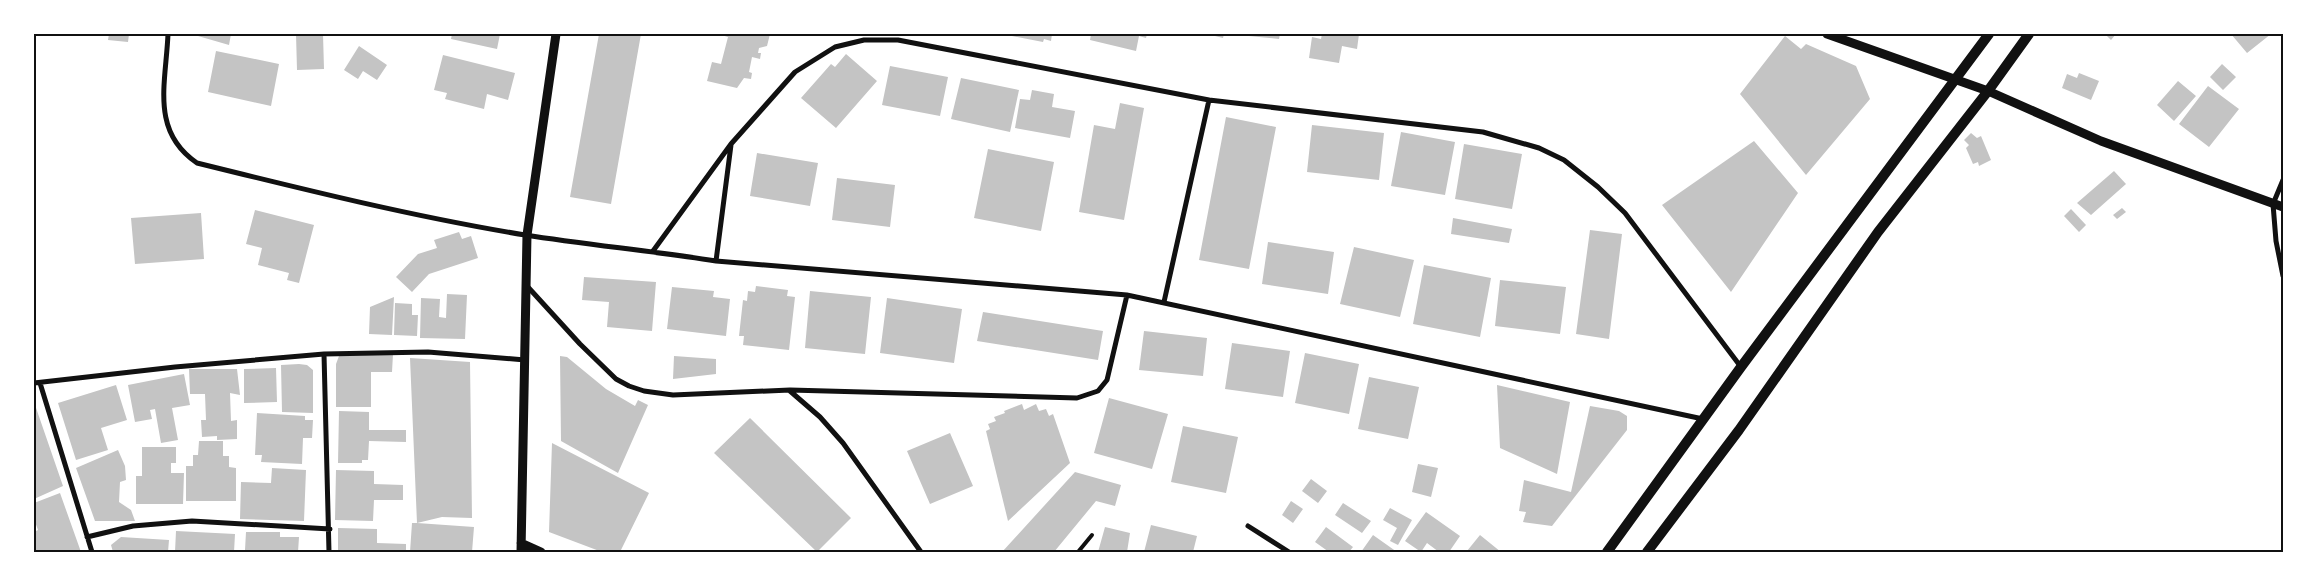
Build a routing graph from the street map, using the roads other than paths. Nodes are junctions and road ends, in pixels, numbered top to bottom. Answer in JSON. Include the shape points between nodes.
{"nodes":[{"id":1,"x":168,"y":34,"type":"edge"},
{"id":2,"x":556,"y":34,"type":"edge"},
{"id":3,"x":1827,"y":34,"type":"edge"},
{"id":4,"x":1989,"y":34,"type":"edge"},
{"id":5,"x":2029,"y":34,"type":"edge"},
{"id":6,"x":1952,"y":80,"type":"junction"},
{"id":7,"x":1988,"y":91,"type":"junction"},
{"id":8,"x":1210,"y":100,"type":"junction"},
{"id":9,"x":732,"y":144,"type":"junction"},
{"id":10,"x":2283,"y":180,"type":"edge"},
{"id":11,"x":2273,"y":204,"type":"junction"},
{"id":12,"x":2283,"y":207,"type":"edge"},
{"id":13,"x":527,"y":235,"type":"junction"},
{"id":14,"x":654,"y":251,"type":"junction"},
{"id":15,"x":716,"y":261,"type":"junction"},
{"id":16,"x":2283,"y":276,"type":"edge"},
{"id":17,"x":527,"y":286,"type":"junction"},
{"id":18,"x":1127,"y":295,"type":"junction"},
{"id":19,"x":1164,"y":302,"type":"junction"},
{"id":20,"x":324,"y":354,"type":"junction"},
{"id":21,"x":525,"y":360,"type":"junction"},
{"id":22,"x":1741,"y":367,"type":"junction"},
{"id":23,"x":37,"y":383,"type":"edge"},
{"id":24,"x":790,"y":390,"type":"junction"},
{"id":25,"x":1703,"y":419,"type":"junction"},
{"id":26,"x":1248,"y":526,"type":"dead end"},
{"id":27,"x":330,"y":529,"type":"junction"},
{"id":28,"x":1092,"y":534,"type":"dead end"},
{"id":29,"x":87,"y":537,"type":"junction"},
{"id":30,"x":521,"y":548,"type":"edge"},
{"id":31,"x":92,"y":552,"type":"edge"},
{"id":32,"x":329,"y":552,"type":"edge"},
{"id":33,"x":541,"y":552,"type":"edge"},
{"id":34,"x":921,"y":552,"type":"edge"},
{"id":35,"x":1078,"y":552,"type":"edge"},
{"id":36,"x":1289,"y":552,"type":"edge"},
{"id":37,"x":1607,"y":552,"type":"edge"},
{"id":38,"x":1647,"y":552,"type":"edge"}],
"edges":[{"from":1,"to":13,"type":"street","via":[[166,126],[174,143],[197,163],[394,211]]},
{"from":2,"to":13,"type":"street"},
{"from":3,"to":6,"type":"street"},
{"from":4,"to":6,"type":"main road"},
{"from":5,"to":7,"type":"main road"},
{"from":6,"to":7,"type":"street"},
{"from":6,"to":22,"type":"main road"},
{"from":7,"to":11,"type":"street","via":[[2101,141]]},
{"from":7,"to":38,"type":"main road","via":[[1878,232],[1739,430]]},
{"from":8,"to":9,"type":"street","via":[[898,40],[864,40],[835,47],[795,72]]},
{"from":8,"to":19,"type":"street"},
{"from":8,"to":22,"type":"street","via":[[1483,132],[1539,148],[1564,160],[1625,213]]},
{"from":9,"to":14,"type":"street"},
{"from":9,"to":15,"type":"street"},
{"from":10,"to":11,"type":"street"},
{"from":11,"to":12,"type":"street"},
{"from":11,"to":16,"type":"street"},
{"from":13,"to":14,"type":"street"},
{"from":13,"to":17,"type":"street"},
{"from":14,"to":15,"type":"street"},
{"from":15,"to":18,"type":"street"},
{"from":17,"to":21,"type":"street"},
{"from":17,"to":24,"type":"street","via":[[616,379],[629,386],[673,395]]},
{"from":18,"to":19,"type":"street"},
{"from":18,"to":24,"type":"street","via":[[1107,380],[1098,391],[1077,398]]},
{"from":19,"to":25,"type":"street"},
{"from":20,"to":21,"type":"street","via":[[428,352]]},
{"from":20,"to":23,"type":"street"},
{"from":20,"to":27,"type":"street"},
{"from":21,"to":30,"type":"street"},
{"from":22,"to":25,"type":"main road"},
{"from":23,"to":29,"type":"street"},
{"from":24,"to":34,"type":"street","via":[[843,443]]},
{"from":25,"to":37,"type":"main road"},
{"from":26,"to":36,"type":"street"},
{"from":27,"to":29,"type":"street","via":[[192,521],[133,526]]},
{"from":27,"to":32,"type":"street"},
{"from":28,"to":35,"type":"lane"},
{"from":29,"to":31,"type":"street"},
{"from":30,"to":33,"type":"street"}]}
